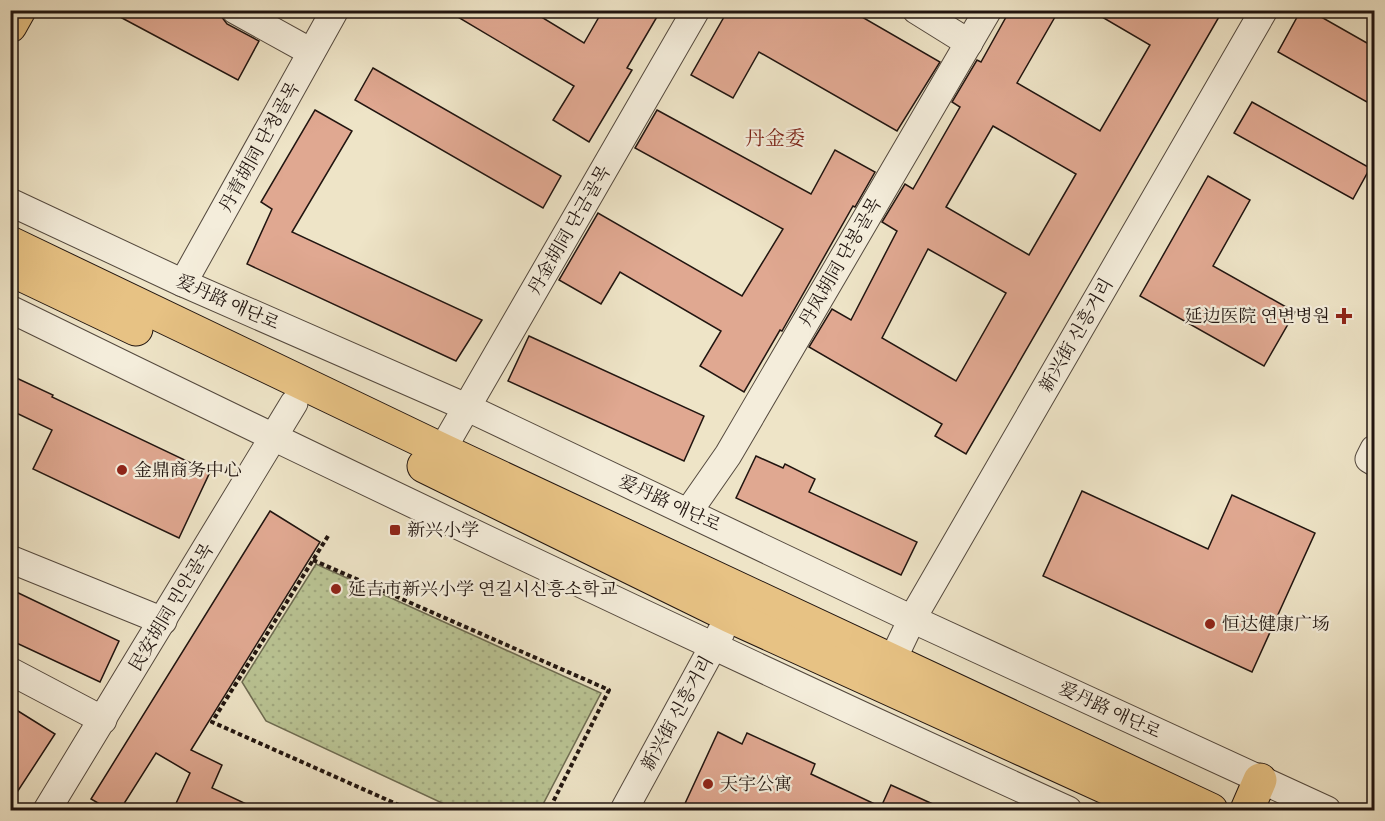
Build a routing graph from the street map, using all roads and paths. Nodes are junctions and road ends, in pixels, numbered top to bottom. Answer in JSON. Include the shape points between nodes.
{"nodes":[{"id":1,"x":19,"y":10,"type":"edge"},
{"id":2,"x":236,"y":10,"type":"edge"},
{"id":3,"x":335,"y":10,"type":"edge"},
{"id":4,"x":696,"y":10,"type":"edge"},
{"id":5,"x":916,"y":10,"type":"edge"},
{"id":6,"x":988,"y":10,"type":"edge"},
{"id":7,"x":1264,"y":10,"type":"edge"},
{"id":8,"x":10,"y":26,"type":"edge"},
{"id":9,"x":969,"y":43,"type":"junction"},
{"id":10,"x":311,"y":52,"type":"junction"},
{"id":11,"x":10,"y":202,"type":"edge"},
{"id":12,"x":10,"y":243,"type":"edge"},
{"id":13,"x":10,"y":269,"type":"edge"},
{"id":14,"x":183,"y":283,"type":"junction"},
{"id":15,"x":10,"y":309,"type":"edge"},
{"id":16,"x":294,"y":404,"type":"junction"},
{"id":17,"x":466,"y":407,"type":"junction"},
{"id":18,"x":274,"y":438,"type":"junction"},
{"id":19,"x":1374,"y":449,"type":"edge"},
{"id":20,"x":442,"y":450,"type":"junction"},
{"id":21,"x":1374,"y":462,"type":"edge"},
{"id":22,"x":689,"y":511,"type":"junction"},
{"id":23,"x":328,"y":536,"type":"dead end"},
{"id":24,"x":10,"y":559,"type":"edge"},
{"id":25,"x":313,"y":560,"type":"junction"},
{"id":26,"x":730,"y":616,"type":"junction"},
{"id":27,"x":912,"y":619,"type":"junction"},
{"id":28,"x":163,"y":621,"type":"junction"},
{"id":29,"x":712,"y":647,"type":"junction"},
{"id":30,"x":892,"y":661,"type":"junction"},
{"id":31,"x":10,"y":671,"type":"edge"},
{"id":32,"x":103,"y":720,"type":"junction"},
{"id":33,"x":1260,"y":780,"type":"junction"},
{"id":34,"x":47,"y":810,"type":"edge"},
{"id":35,"x":410,"y":810,"type":"edge"},
{"id":36,"x":549,"y":810,"type":"edge"},
{"id":37,"x":624,"y":810,"type":"edge"},
{"id":38,"x":1068,"y":810,"type":"edge"},
{"id":39,"x":1156,"y":810,"type":"edge"},
{"id":40,"x":1211,"y":810,"type":"edge"},
{"id":41,"x":1246,"y":810,"type":"edge"},
{"id":42,"x":1327,"y":810,"type":"edge"}],
"edges":[{"from":1,"to":8,"type":"main road"},
{"from":2,"to":10,"type":"street"},
{"from":3,"to":10,"type":"street","name":"丹青胡同 단청골목"},
{"from":4,"to":17,"type":"street","name":"丹金胡同 단금골목"},
{"from":5,"to":9,"type":"street"},
{"from":6,"to":9,"type":"street","name":"丹凤胡同 단봉골목"},
{"from":7,"to":27,"type":"street","name":"新兴街 신흥거리"},
{"from":9,"to":22,"type":"street","name":"丹凤胡同 단봉골목","via":[[728,454]]},
{"from":10,"to":14,"type":"street","name":"丹青胡同 단청골목"},
{"from":11,"to":14,"type":"street","name":"爱丹路 애단로"},
{"from":12,"to":20,"type":"main road"},
{"from":13,"to":16,"type":"main road"},
{"from":14,"to":17,"type":"street","name":"爱丹路 애단로"},
{"from":15,"to":18,"type":"street"},
{"from":16,"to":18,"type":"street","name":"民安胡同 민안골목"},
{"from":16,"to":26,"type":"main road"},
{"from":17,"to":20,"type":"street","name":"丹金胡同 단금골목"},
{"from":17,"to":22,"type":"street","name":"爱丹路 애단로"},
{"from":18,"to":28,"type":"street","name":"民安胡同 민안골목"},
{"from":18,"to":29,"type":"street"},
{"from":19,"to":21,"type":"street","via":[[1369,459]]},
{"from":20,"to":30,"type":"main road"},
{"from":22,"to":27,"type":"street","name":"爱丹路 애단로"},
{"from":23,"to":25,"type":"path"},
{"from":24,"to":28,"type":"street"},
{"from":25,"to":35,"type":"path","via":[[212,722]]},
{"from":25,"to":36,"type":"path","via":[[609,690]]},
{"from":26,"to":29,"type":"street","name":"新兴街 신흥거리"},
{"from":26,"to":39,"type":"main road"},
{"from":27,"to":30,"type":"street","name":"新兴街 신흥거리"},
{"from":27,"to":33,"type":"street","name":"爱丹路 애단로"},
{"from":28,"to":32,"type":"street","name":"民安胡同 민안골목"},
{"from":29,"to":37,"type":"street","name":"新兴街 신흥거리"},
{"from":29,"to":38,"type":"street"},
{"from":30,"to":40,"type":"main road"},
{"from":31,"to":32,"type":"street"},
{"from":32,"to":34,"type":"street","name":"民安胡同 민안골목"},
{"from":33,"to":41,"type":"main road"},
{"from":33,"to":42,"type":"street","name":"爱丹路 애단로"}]}
